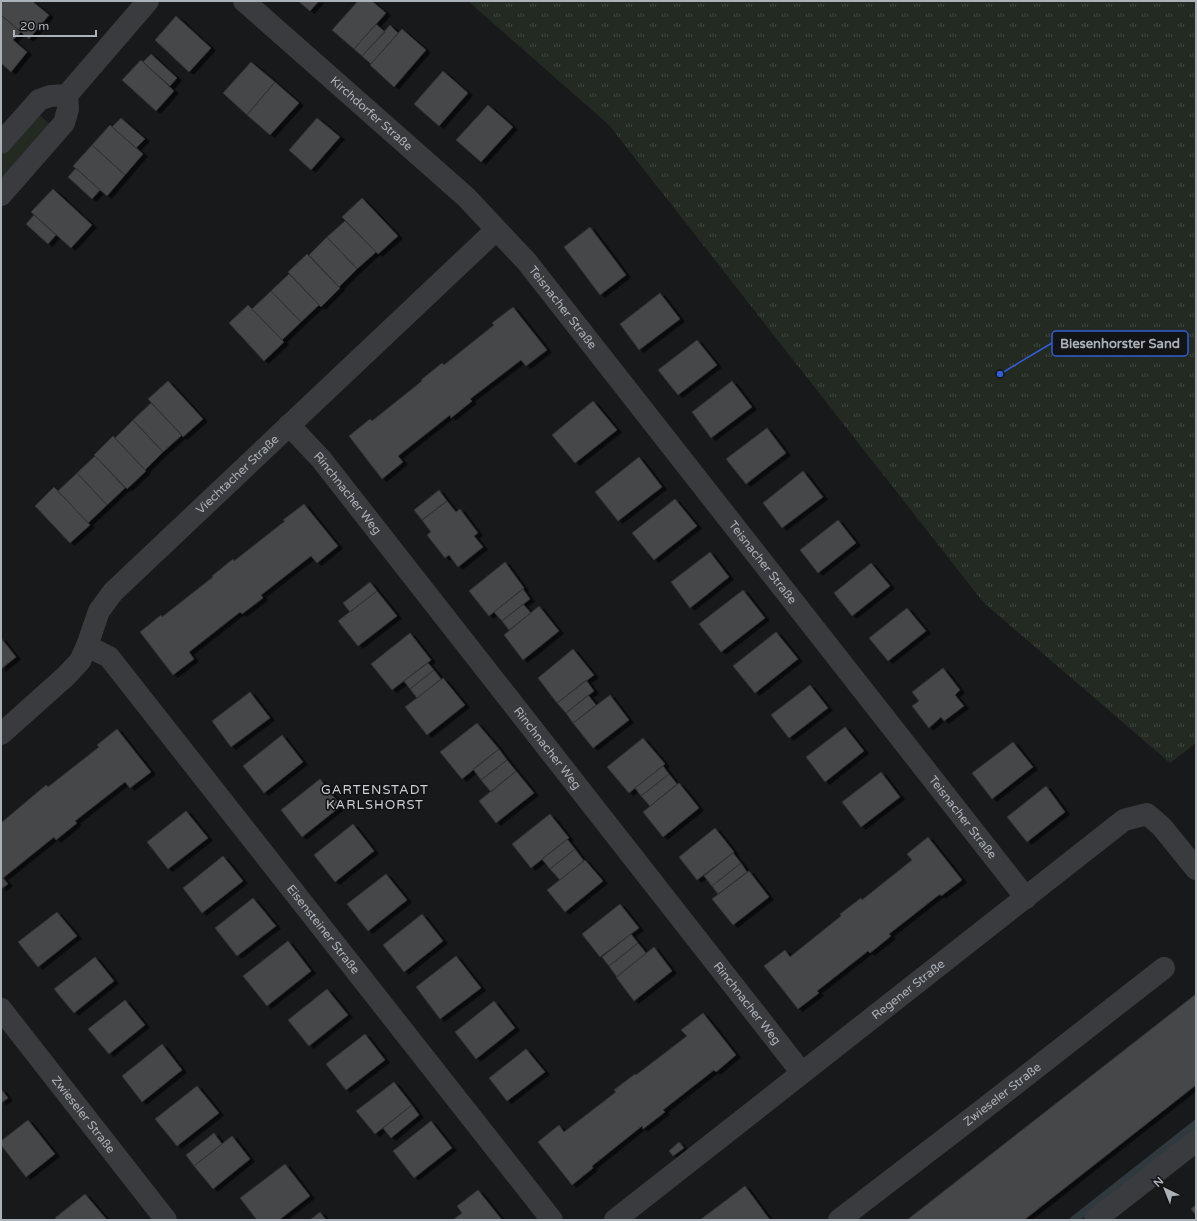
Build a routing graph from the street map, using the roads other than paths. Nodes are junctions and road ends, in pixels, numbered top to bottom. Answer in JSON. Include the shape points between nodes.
{"nodes":[{"id":1,"x":148,"y":1,"type":"edge"},
{"id":2,"x":244,"y":1,"type":"edge"},
{"id":3,"x":67,"y":95,"type":"junction"},
{"id":4,"x":1,"y":143,"type":"edge"},
{"id":5,"x":1,"y":195,"type":"edge"},
{"id":6,"x":496,"y":230,"type":"junction"},
{"id":7,"x":289,"y":425,"type":"junction"},
{"id":8,"x":87,"y":646,"type":"junction"},
{"id":9,"x":1,"y":734,"type":"edge"},
{"id":10,"x":1196,"y":869,"type":"edge"},
{"id":11,"x":1026,"y":898,"type":"junction"},
{"id":12,"x":1164,"y":968,"type":"dead end"},
{"id":13,"x":1,"y":1009,"type":"edge"},
{"id":14,"x":802,"y":1073,"type":"junction"},
{"id":15,"x":1196,"y":1141,"type":"edge"},
{"id":16,"x":166,"y":1220,"type":"edge"},
{"id":17,"x":552,"y":1220,"type":"edge"},
{"id":18,"x":615,"y":1220,"type":"edge"},
{"id":19,"x":839,"y":1220,"type":"edge"},
{"id":20,"x":1095,"y":1220,"type":"edge"}],
"edges":[{"from":1,"to":3,"type":"street"},
{"from":2,"to":6,"type":"street","name":"Kirchdorfer Straße","via":[[466,197]]},
{"from":3,"to":4,"type":"street","via":[[38,100]]},
{"from":3,"to":5,"type":"street","via":[[68,109],[64,123]]},
{"from":6,"to":7,"type":"street","name":"Viechtacher Straße"},
{"from":6,"to":11,"type":"street","name":"Teisnacher Straße","via":[[527,262]]},
{"from":7,"to":8,"type":"street","name":"Viechtacher Straße","via":[[113,592],[99,611]]},
{"from":7,"to":14,"type":"street","name":"Rinchnacher Weg","via":[[321,459]]},
{"from":8,"to":9,"type":"street","name":"Viechtacher Straße","via":[[80,661],[66,676]]},
{"from":8,"to":17,"type":"street","name":"Eisensteiner Straße","via":[[109,657]]},
{"from":10,"to":11,"type":"street","name":"Regener Straße","via":[[1148,814],[1124,820]]},
{"from":11,"to":14,"type":"street","name":"Regener Straße"},
{"from":12,"to":19,"type":"street","name":"Zwieseler Straße"},
{"from":13,"to":16,"type":"street","name":"Zwieseler Straße"},
{"from":14,"to":18,"type":"street","name":"Regener Straße"},
{"from":15,"to":20,"type":"street"}]}
